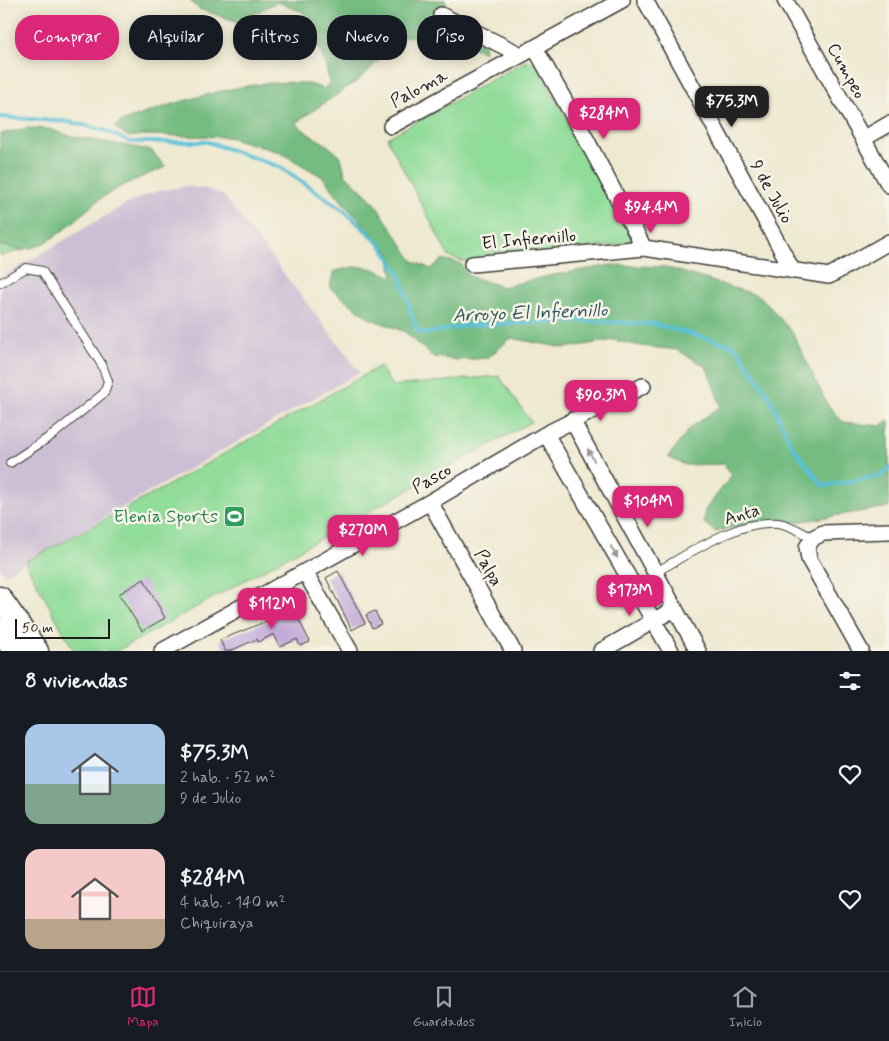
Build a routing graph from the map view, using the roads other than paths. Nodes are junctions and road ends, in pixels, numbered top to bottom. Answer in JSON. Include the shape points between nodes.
{"nodes":[{"id":1,"x":622,"y":0,"type":"edge"},
{"id":2,"x":645,"y":0,"type":"edge"},
{"id":3,"x":785,"y":0,"type":"edge"},
{"id":4,"x":483,"y":33,"type":"edge"},
{"id":5,"x":528,"y":51,"type":"junction"},
{"id":6,"x":889,"y":124,"type":"edge"},
{"id":7,"x":391,"y":126,"type":"dead end"},
{"id":8,"x":863,"y":139,"type":"junction"},
{"id":9,"x":889,"y":186,"type":"edge"},
{"id":10,"x":889,"y":242,"type":"edge"},
{"id":11,"x":644,"y":248,"type":"junction"},
{"id":12,"x":472,"y":264,"type":"dead end"},
{"id":13,"x":793,"y":271,"type":"junction"},
{"id":14,"x":0,"y":283,"type":"edge"},
{"id":15,"x":643,"y":386,"type":"dead end"},
{"id":16,"x":572,"y":420,"type":"junction"},
{"id":17,"x":546,"y":434,"type":"junction"},
{"id":18,"x":10,"y":463,"type":"dead end"},
{"id":19,"x":430,"y":502,"type":"junction"},
{"id":20,"x":889,"y":531,"type":"edge"},
{"id":21,"x":813,"y":538,"type":"junction"},
{"id":22,"x":305,"y":572,"type":"junction"},
{"id":23,"x":654,"y":572,"type":"junction"},
{"id":24,"x":0,"y":598,"type":"edge"},
{"id":25,"x":674,"y":609,"type":"junction"},
{"id":26,"x":654,"y":621,"type":"junction"},
{"id":27,"x":0,"y":630,"type":"edge"},
{"id":28,"x":186,"y":645,"type":"edge"},
{"id":29,"x":14,"y":651,"type":"edge"},
{"id":30,"x":37,"y":651,"type":"edge"},
{"id":31,"x":162,"y":651,"type":"edge"},
{"id":32,"x":350,"y":651,"type":"edge"},
{"id":33,"x":513,"y":651,"type":"edge"},
{"id":34,"x":602,"y":651,"type":"edge"},
{"id":35,"x":671,"y":651,"type":"edge"},
{"id":36,"x":698,"y":651,"type":"edge"},
{"id":37,"x":861,"y":651,"type":"edge"}],
"edges":[{"from":1,"to":5,"type":"street","name":"Paloma"},
{"from":2,"to":13,"type":"street","name":"9 de Julio"},
{"from":3,"to":8,"type":"street","name":"Cumpeo"},
{"from":4,"to":5,"type":"street"},
{"from":5,"to":7,"type":"street","name":"Paloma"},
{"from":5,"to":11,"type":"street","via":[[586,137]]},
{"from":6,"to":8,"type":"street"},
{"from":8,"to":9,"type":"street","name":"Cumpeo"},
{"from":10,"to":13,"type":"street","name":"El Infiernillo","via":[[829,276]]},
{"from":11,"to":12,"type":"street","name":"El Infiernillo"},
{"from":11,"to":13,"type":"street","name":"El Infiernillo"},
{"from":14,"to":18,"type":"lane","via":[[26,268],[42,270],[102,365],[108,381],[104,393],[54,434]]},
{"from":15,"to":16,"type":"street","name":"Pasco"},
{"from":16,"to":17,"type":"street","name":"Pasco"},
{"from":23,"to":16,"type":"street","one_way":true},
{"from":17,"to":19,"type":"street","name":"Pasco"},
{"from":17,"to":26,"type":"street","one_way":true},
{"from":19,"to":22,"type":"street","name":"Pasco"},
{"from":19,"to":33,"type":"street","name":"Palpa"},
{"from":20,"to":21,"type":"street","via":[[823,533]]},
{"from":21,"to":23,"type":"lane","name":"Anta","via":[[780,523],[763,522],[729,532]]},
{"from":21,"to":37,"type":"street","via":[[807,547],[809,558]]},
{"from":22,"to":28,"type":"street","name":"Pasco"},
{"from":22,"to":32,"type":"street"},
{"from":23,"to":25,"type":"street"},
{"from":24,"to":30,"type":"main road"},
{"from":25,"to":26,"type":"street"},
{"from":25,"to":36,"type":"street"},
{"from":26,"to":34,"type":"street"},
{"from":26,"to":35,"type":"street"},
{"from":27,"to":29,"type":"main road"},
{"from":28,"to":31,"type":"street","name":"Pasco"}]}
